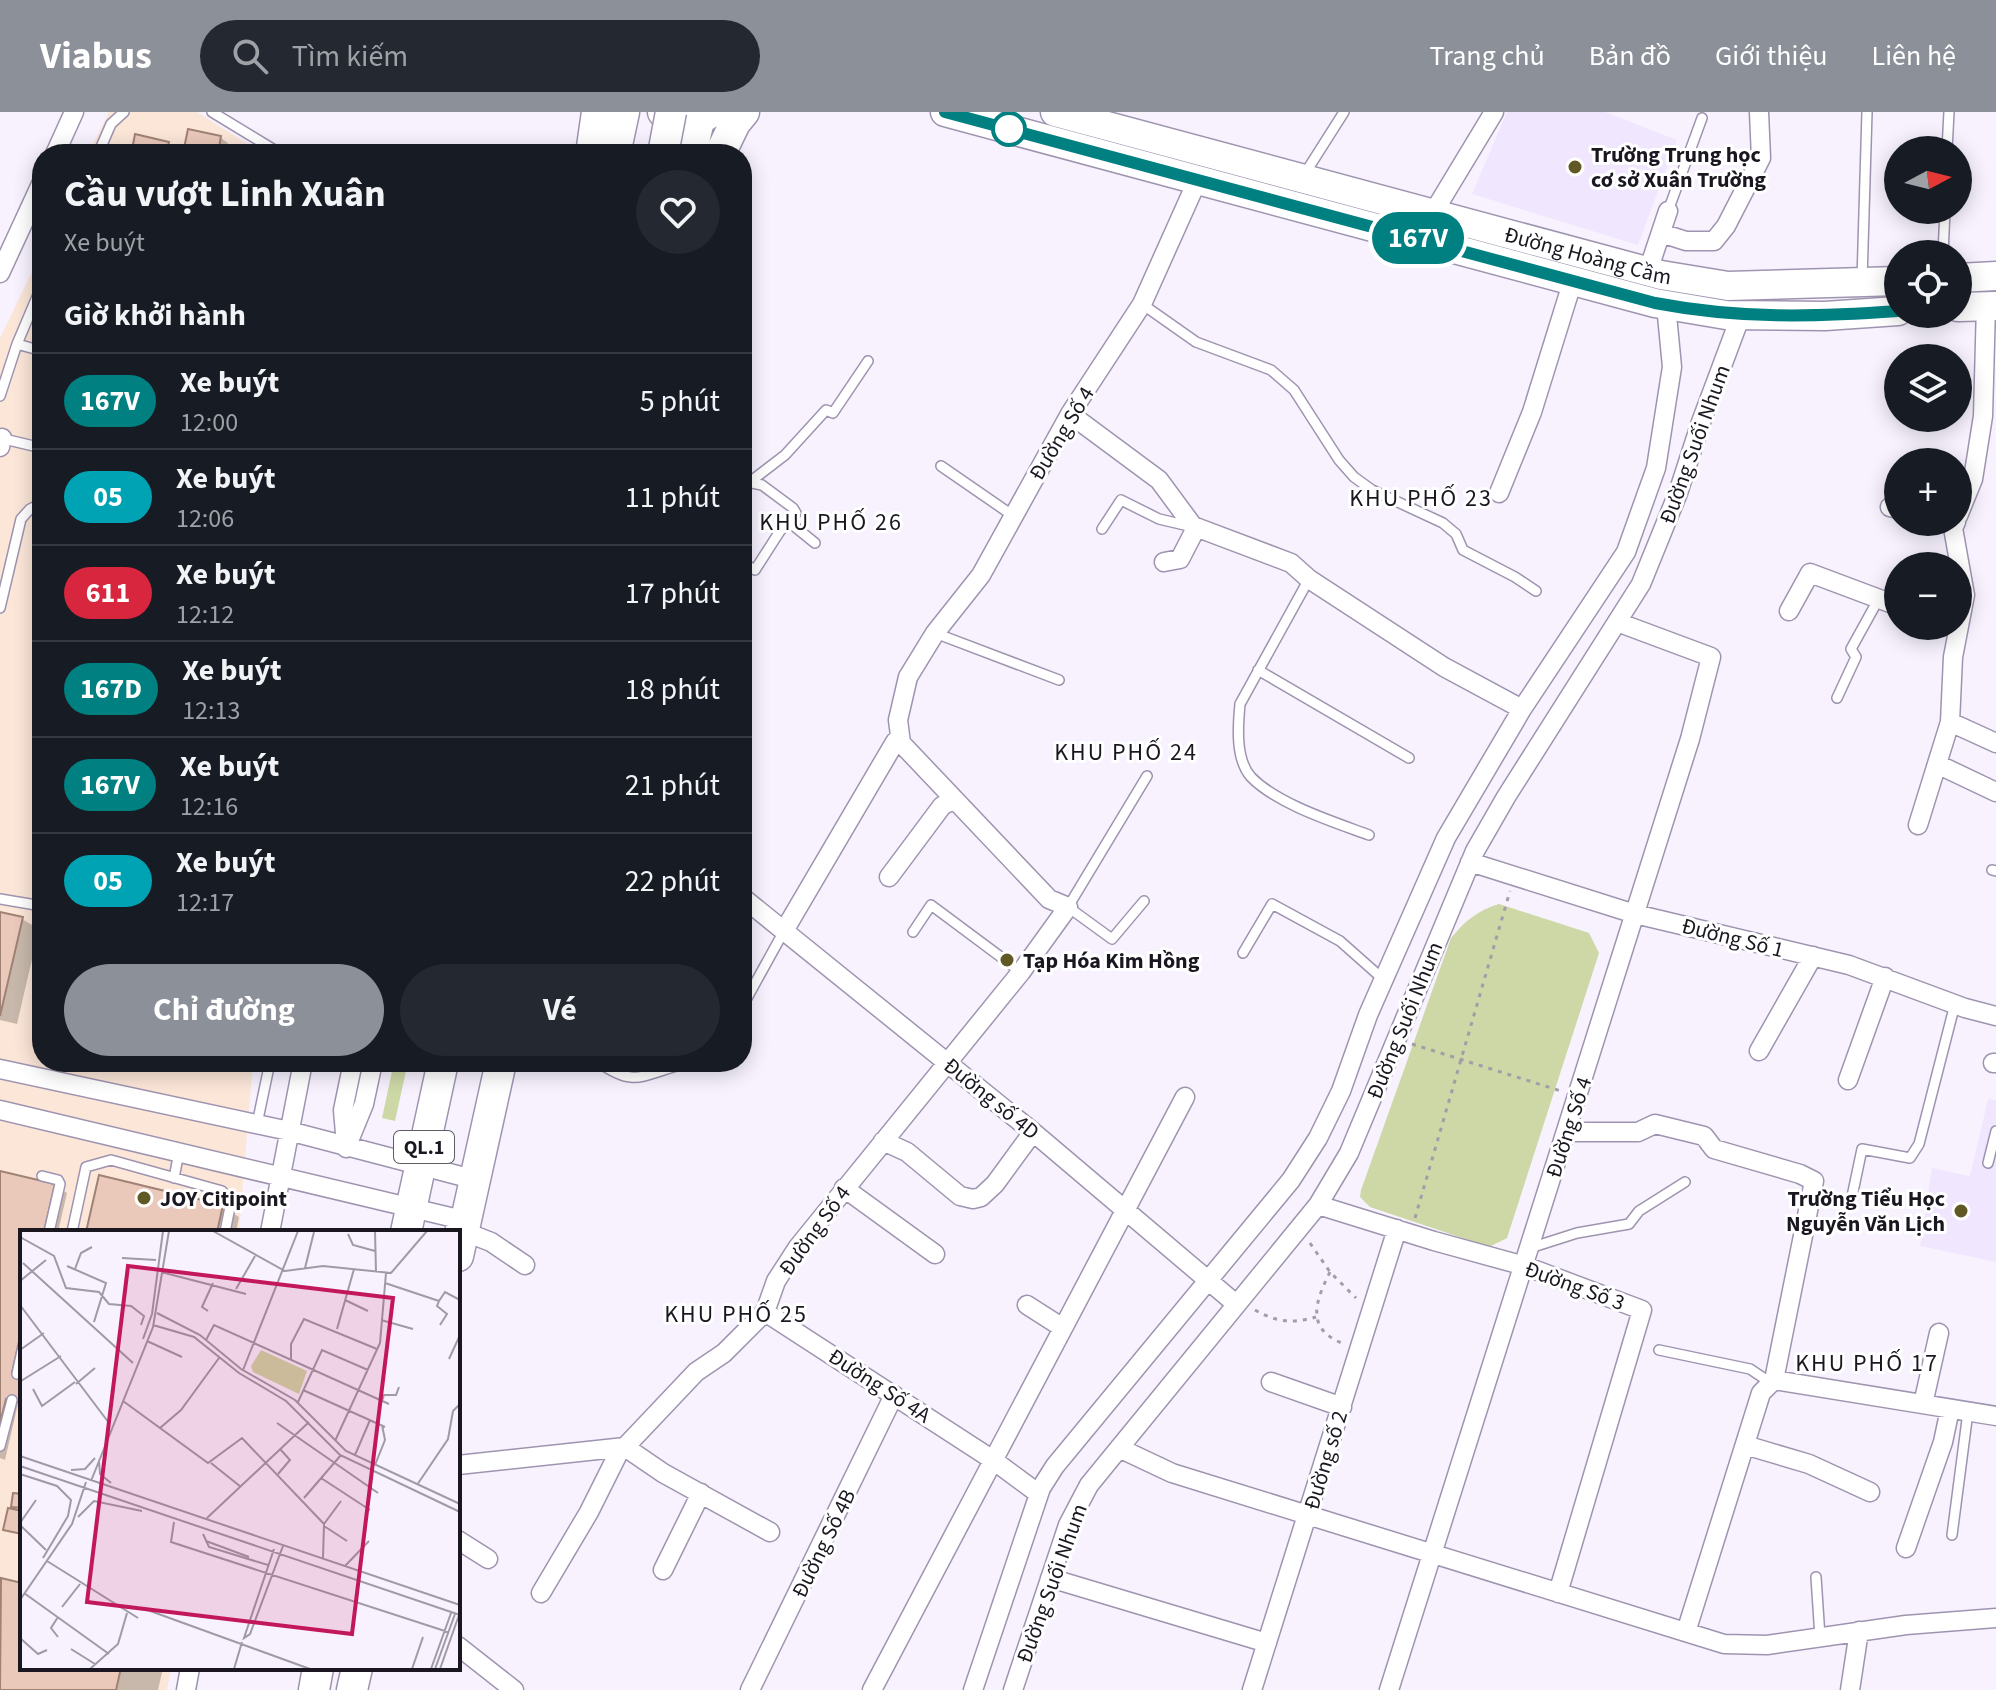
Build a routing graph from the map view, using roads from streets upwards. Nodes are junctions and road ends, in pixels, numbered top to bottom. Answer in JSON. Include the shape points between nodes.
{"nodes":[{"id":1,"x":74,"y":112,"type":"edge"},
{"id":2,"x":597,"y":112,"type":"edge"},
{"id":3,"x":624,"y":112,"type":"edge"},
{"id":4,"x":646,"y":112,"type":"edge"},
{"id":5,"x":663,"y":112,"type":"edge"},
{"id":6,"x":744,"y":112,"type":"edge"},
{"id":7,"x":945,"y":112,"type":"edge"},
{"id":8,"x":1494,"y":112,"type":"edge"},
{"id":9,"x":1759,"y":112,"type":"edge"},
{"id":10,"x":1061,"y":113,"type":"edge"},
{"id":11,"x":696,"y":114,"type":"edge"},
{"id":12,"x":60,"y":144,"type":"edge"},
{"id":13,"x":592,"y":144,"type":"edge"},
{"id":14,"x":617,"y":144,"type":"edge"},
{"id":15,"x":639,"y":144,"type":"edge"},
{"id":16,"x":671,"y":144,"type":"edge"},
{"id":17,"x":692,"y":144,"type":"edge"},
{"id":18,"x":725,"y":144,"type":"edge"},
{"id":19,"x":1198,"y":179,"type":"junction"},
{"id":20,"x":32,"y":204,"type":"edge"},
{"id":21,"x":1668,"y":211,"type":"road end"},
{"id":22,"x":1433,"y":213,"type":"junction"},
{"id":23,"x":1661,"y":233,"type":"junction"},
{"id":24,"x":1648,"y":271,"type":"junction"},
{"id":25,"x":0,"y":273,"type":"edge"},
{"id":26,"x":1996,"y":276,"type":"edge"},
{"id":27,"x":1972,"y":277,"type":"edge"},
{"id":28,"x":1573,"y":280,"type":"junction"},
{"id":29,"x":1884,"y":282,"type":"edge"},
{"id":30,"x":1666,"y":305,"type":"junction"},
{"id":31,"x":1980,"y":306,"type":"edge"},
{"id":32,"x":1884,"y":312,"type":"edge"},
{"id":33,"x":1741,"y":315,"type":"junction"},
{"id":34,"x":1070,"y":414,"type":"junction"},
{"id":35,"x":1972,"y":481,"type":"edge"},
{"id":36,"x":1499,"y":493,"type":"dead end"},
{"id":37,"x":1194,"y":527,"type":"junction"},
{"id":38,"x":1164,"y":562,"type":"dead end"},
{"id":39,"x":1884,"y":602,"type":"edge"},
{"id":40,"x":1789,"y":611,"type":"dead end"},
{"id":41,"x":1617,"y":622,"type":"junction"},
{"id":42,"x":1956,"y":640,"type":"edge"},
{"id":43,"x":1522,"y":709,"type":"junction"},
{"id":44,"x":1950,"y":722,"type":"junction"},
{"id":45,"x":901,"y":743,"type":"junction"},
{"id":46,"x":1996,"y":743,"type":"edge"},
{"id":47,"x":1937,"y":764,"type":"junction"},
{"id":48,"x":1996,"y":792,"type":"edge"},
{"id":49,"x":954,"y":799,"type":"junction"},
{"id":50,"x":1918,"y":825,"type":"dead end"},
{"id":51,"x":1470,"y":862,"type":"junction"},
{"id":52,"x":889,"y":877,"type":"dead end"},
{"id":53,"x":752,"y":905,"type":"edge"},
{"id":54,"x":1635,"y":914,"type":"junction"},
{"id":55,"x":784,"y":931,"type":"junction"},
{"id":56,"x":1813,"y":956,"type":"junction"},
{"id":57,"x":1885,"y":977,"type":"junction"},
{"id":58,"x":1996,"y":1016,"type":"edge"},
{"id":59,"x":1759,"y":1051,"type":"dead end"},
{"id":60,"x":949,"y":1063,"type":"junction"},
{"id":61,"x":0,"y":1069,"type":"edge"},
{"id":62,"x":301,"y":1072,"type":"edge"},
{"id":63,"x":351,"y":1072,"type":"edge"},
{"id":64,"x":371,"y":1072,"type":"edge"},
{"id":65,"x":425,"y":1072,"type":"edge"},
{"id":66,"x":440,"y":1072,"type":"edge"},
{"id":67,"x":479,"y":1072,"type":"edge"},
{"id":68,"x":498,"y":1072,"type":"edge"},
{"id":69,"x":1848,"y":1080,"type":"dead end"},
{"id":70,"x":1185,"y":1097,"type":"dead end"},
{"id":71,"x":0,"y":1110,"type":"edge"},
{"id":72,"x":289,"y":1131,"type":"junction"},
{"id":73,"x":1033,"y":1132,"type":"junction"},
{"id":74,"x":1567,"y":1132,"type":"junction"},
{"id":75,"x":883,"y":1141,"type":"junction"},
{"id":76,"x":346,"y":1148,"type":"junction"},
{"id":77,"x":412,"y":1164,"type":"junction"},
{"id":78,"x":281,"y":1175,"type":"junction"},
{"id":79,"x":467,"y":1177,"type":"junction"},
{"id":80,"x":844,"y":1188,"type":"junction"},
{"id":81,"x":1318,"y":1205,"type":"junction"},
{"id":82,"x":1126,"y":1209,"type":"junction"},
{"id":83,"x":400,"y":1219,"type":"edge"},
{"id":84,"x":270,"y":1230,"type":"edge"},
{"id":85,"x":451,"y":1230,"type":"edge"},
{"id":86,"x":456,"y":1230,"type":"edge"},
{"id":87,"x":460,"y":1232,"type":"edge"},
{"id":88,"x":1404,"y":1232,"type":"junction"},
{"id":89,"x":935,"y":1254,"type":"dead end"},
{"id":90,"x":1527,"y":1257,"type":"junction"},
{"id":91,"x":525,"y":1265,"type":"dead end"},
{"id":92,"x":1207,"y":1282,"type":"junction"},
{"id":93,"x":1238,"y":1302,"type":"junction"},
{"id":94,"x":1027,"y":1305,"type":"dead end"},
{"id":95,"x":765,"y":1312,"type":"junction"},
{"id":96,"x":1063,"y":1328,"type":"junction"},
{"id":97,"x":1939,"y":1333,"type":"dead end"},
{"id":98,"x":1271,"y":1382,"type":"dead end"},
{"id":99,"x":1772,"y":1382,"type":"junction"},
{"id":100,"x":894,"y":1395,"type":"junction"},
{"id":101,"x":1923,"y":1404,"type":"junction"},
{"id":102,"x":1342,"y":1407,"type":"junction"},
{"id":103,"x":1959,"y":1410,"type":"junction"},
{"id":104,"x":1996,"y":1416,"type":"edge"},
{"id":105,"x":1745,"y":1445,"type":"junction"},
{"id":106,"x":620,"y":1448,"type":"junction"},
{"id":107,"x":1119,"y":1448,"type":"junction"},
{"id":108,"x":993,"y":1460,"type":"junction"},
{"id":109,"x":460,"y":1468,"type":"edge"},
{"id":110,"x":1870,"y":1492,"type":"dead end"},
{"id":111,"x":701,"y":1493,"type":"junction"},
{"id":112,"x":1039,"y":1494,"type":"junction"},
{"id":113,"x":1308,"y":1515,"type":"junction"},
{"id":114,"x":770,"y":1532,"type":"dead end"},
{"id":115,"x":460,"y":1541,"type":"edge"},
{"id":116,"x":1906,"y":1548,"type":"dead end"},
{"id":117,"x":1433,"y":1554,"type":"junction"},
{"id":118,"x":488,"y":1559,"type":"dead end"},
{"id":119,"x":663,"y":1570,"type":"dead end"},
{"id":120,"x":1050,"y":1578,"type":"junction"},
{"id":121,"x":541,"y":1593,"type":"dead end"},
{"id":122,"x":1558,"y":1593,"type":"junction"},
{"id":123,"x":1996,"y":1618,"type":"edge"},
{"id":124,"x":1859,"y":1631,"type":"junction"},
{"id":125,"x":1686,"y":1632,"type":"junction"},
{"id":126,"x":1267,"y":1643,"type":"junction"},
{"id":127,"x":460,"y":1648,"type":"edge"},
{"id":128,"x":190,"y":1670,"type":"edge"},
{"id":129,"x":303,"y":1670,"type":"edge"},
{"id":130,"x":318,"y":1670,"type":"edge"},
{"id":131,"x":357,"y":1670,"type":"edge"},
{"id":132,"x":375,"y":1670,"type":"edge"},
{"id":133,"x":186,"y":1690,"type":"edge"},
{"id":134,"x":298,"y":1690,"type":"edge"},
{"id":135,"x":314,"y":1690,"type":"edge"},
{"id":136,"x":352,"y":1690,"type":"edge"},
{"id":137,"x":371,"y":1690,"type":"edge"},
{"id":138,"x":514,"y":1690,"type":"edge"},
{"id":139,"x":750,"y":1690,"type":"edge"},
{"id":140,"x":872,"y":1690,"type":"edge"},
{"id":141,"x":973,"y":1690,"type":"edge"},
{"id":142,"x":1013,"y":1690,"type":"edge"},
{"id":143,"x":1252,"y":1690,"type":"edge"},
{"id":144,"x":1389,"y":1690,"type":"edge"},
{"id":145,"x":1850,"y":1690,"type":"edge"}],
"edges":[{"from":1,"to":12,"type":"street"},
{"from":2,"to":13,"type":"highway"},
{"from":3,"to":14,"type":"highway"},
{"from":4,"to":15,"type":"highway"},
{"from":5,"to":11,"type":"highway"},
{"from":6,"to":18,"type":"highway"},
{"from":7,"to":19,"type":"main road","name":"Đường Hoàng Cầm"},
{"from":8,"to":22,"type":"street"},
{"from":9,"to":23,"type":"street","via":[[1761,158],[1714,241],[1686,241]]},
{"from":10,"to":22,"type":"main road","name":"Đường Hoàng Cầm"},
{"from":11,"to":16,"type":"highway","bridge":true},
{"from":11,"to":17,"type":"highway"},
{"from":19,"to":28,"type":"main road","name":"Đường Hoàng Cầm"},
{"from":19,"to":34,"type":"street","name":"Đường Số 4","via":[[1142,304]]},
{"from":20,"to":25,"type":"street"},
{"from":21,"to":23,"type":"street"},
{"from":22,"to":24,"type":"main road","name":"Đường Hoàng Cầm"},
{"from":23,"to":24,"type":"street"},
{"from":24,"to":29,"type":"main road","name":"Đường Hoàng Cầm","via":[[1728,286]]},
{"from":26,"to":27,"type":"main road"},
{"from":28,"to":30,"type":"main road","name":"Đường Hoàng Cầm"},
{"from":28,"to":36,"type":"street","via":[[1532,412]]},
{"from":30,"to":33,"type":"main road","name":"Đường Hoàng Cầm"},
{"from":30,"to":43,"type":"street","name":"Đường Suối Nhum","via":[[1672,367],[1656,468],[1626,552]]},
{"from":31,"to":35,"type":"street","via":[[1983,416]]},
{"from":32,"to":33,"type":"main road","name":"Đường Hoàng Cầm"},
{"from":33,"to":41,"type":"street","name":"Đường Suối Nhum","via":[[1668,519],[1641,584]]},
{"from":34,"to":37,"type":"street","via":[[1159,480]]},
{"from":34,"to":45,"type":"street","name":"Đường Số 4","via":[[981,575],[908,677],[898,720]]},
{"from":37,"to":38,"type":"street","via":[[1180,559]]},
{"from":37,"to":43,"type":"street","via":[[1291,563],[1444,667]]},
{"from":39,"to":40,"type":"street","via":[[1810,573]]},
{"from":41,"to":51,"type":"street","name":"Đường Suối Nhum"},
{"from":41,"to":54,"type":"street","name":"Đường Số 4","via":[[1711,657]]},
{"from":42,"to":44,"type":"street"},
{"from":43,"to":92,"type":"street","name":"Đường Suối Nhum","via":[[1446,838],[1318,1138],[1291,1180]]},
{"from":44,"to":46,"type":"street"},
{"from":44,"to":47,"type":"street"},
{"from":45,"to":49,"type":"street"},
{"from":45,"to":55,"type":"street","via":[[895,742]]},
{"from":47,"to":48,"type":"street"},
{"from":47,"to":50,"type":"street"},
{"from":49,"to":52,"type":"street","via":[[942,806]]},
{"from":49,"to":60,"type":"street","name":"Đường Số 4","via":[[1049,899],[1068,907]]},
{"from":51,"to":54,"type":"street","name":"Đường Số 1"},
{"from":51,"to":81,"type":"street","name":"Đường Suối Nhum","via":[[1349,1153]]},
{"from":53,"to":55,"type":"street","name":"Đường số 4D"},
{"from":54,"to":56,"type":"street","name":"Đường Số 1"},
{"from":54,"to":74,"type":"street","name":"Đường Số 4"},
{"from":55,"to":60,"type":"street","name":"Đường số 4D"},
{"from":56,"to":57,"type":"street","name":"Đường Số 1"},
{"from":56,"to":59,"type":"street"},
{"from":57,"to":58,"type":"street","name":"Đường Số 1"},
{"from":57,"to":69,"type":"street"},
{"from":60,"to":73,"type":"street","name":"Đường số 4D"},
{"from":60,"to":75,"type":"street","name":"Đường Số 4"},
{"from":61,"to":72,"type":"street"},
{"from":62,"to":72,"type":"street"},
{"from":63,"to":76,"type":"street","via":[[343,1110]]},
{"from":64,"to":76,"type":"street"},
{"from":65,"to":77,"type":"highway","number":"QL.1"},
{"from":66,"to":77,"type":"highway","number":"QL.1"},
{"from":67,"to":79,"type":"highway","number":"QL.1"},
{"from":68,"to":79,"type":"highway","number":"QL.1"},
{"from":70,"to":82,"type":"street"},
{"from":71,"to":78,"type":"street"},
{"from":72,"to":76,"type":"street"},
{"from":72,"to":78,"type":"street"},
{"from":73,"to":75,"type":"street","via":[[995,1184],[973,1199],[960,1196],[907,1152]]},
{"from":73,"to":82,"type":"street","name":"Đường số 4D"},
{"from":74,"to":90,"type":"street","name":"Đường Số 4"},
{"from":74,"to":99,"type":"street","via":[[1638,1132],[1655,1124],[1704,1136],[1714,1149],[1814,1181]]},
{"from":75,"to":80,"type":"street","name":"Đường Số 4"},
{"from":76,"to":77,"type":"street"},
{"from":77,"to":79,"type":"street"},
{"from":77,"to":83,"type":"highway","number":"QL.1"},
{"from":78,"to":83,"type":"street"},
{"from":78,"to":84,"type":"street"},
{"from":79,"to":86,"type":"highway","number":"QL.1"},
{"from":80,"to":89,"type":"street"},
{"from":80,"to":95,"type":"street","name":"Đường Số 4","via":[[776,1281]]},
{"from":81,"to":88,"type":"street","name":"Đường Số 3"},
{"from":81,"to":93,"type":"street","name":"Đường Suối Nhum"},
{"from":82,"to":92,"type":"street","name":"Đường số 4D"},
{"from":82,"to":96,"type":"street"},
{"from":83,"to":85,"type":"street"},
{"from":87,"to":91,"type":"street","via":[[491,1242]]},
{"from":88,"to":90,"type":"street","name":"Đường Số 3"},
{"from":88,"to":102,"type":"street","name":"Đường số 2"},
{"from":90,"to":117,"type":"street","name":"Đường Số 4"},
{"from":90,"to":122,"type":"street","name":"Đường Số 3","via":[[1642,1310]]},
{"from":92,"to":93,"type":"street","name":"Đường số 4D"},
{"from":92,"to":112,"type":"street","name":"Đường Suối Nhum","via":[[1055,1466]]},
{"from":93,"to":107,"type":"street","name":"Đường Suối Nhum"},
{"from":94,"to":96,"type":"street"},
{"from":95,"to":100,"type":"street","name":"Đường Số 4A"},
{"from":95,"to":106,"type":"street","name":"Đường Số 4"},
{"from":96,"to":108,"type":"street"},
{"from":97,"to":101,"type":"street"},
{"from":98,"to":102,"type":"street"},
{"from":99,"to":101,"type":"street"},
{"from":99,"to":105,"type":"street","via":[[1761,1393]]},
{"from":100,"to":108,"type":"street","name":"Đường Số 4A"},
{"from":100,"to":139,"type":"street","name":"Đường Số 4B"},
{"from":101,"to":103,"type":"street"},
{"from":102,"to":113,"type":"street","name":"Đường số 2"},
{"from":103,"to":104,"type":"street"},
{"from":103,"to":116,"type":"street"},
{"from":105,"to":110,"type":"street","via":[[1809,1464]]},
{"from":105,"to":125,"type":"street"},
{"from":106,"to":109,"type":"street"},
{"from":106,"to":111,"type":"street"},
{"from":106,"to":121,"type":"street"},
{"from":107,"to":113,"type":"street","via":[[1172,1473]]},
{"from":107,"to":120,"type":"street","name":"Đường Suối Nhum","via":[[1089,1485]]},
{"from":108,"to":112,"type":"street","name":"Đường Số 4A"},
{"from":108,"to":140,"type":"street"},
{"from":111,"to":114,"type":"street"},
{"from":111,"to":119,"type":"street"},
{"from":112,"to":141,"type":"street","name":"Đường Suối Nhum"},
{"from":113,"to":117,"type":"street"},
{"from":113,"to":126,"type":"street","name":"Đường số 2"},
{"from":115,"to":118,"type":"street"},
{"from":117,"to":122,"type":"street"},
{"from":117,"to":144,"type":"street","name":"Đường Số 4"},
{"from":120,"to":126,"type":"street"},
{"from":120,"to":142,"type":"street","name":"Đường Suối Nhum"},
{"from":122,"to":125,"type":"street"},
{"from":123,"to":124,"type":"street"},
{"from":124,"to":125,"type":"street","via":[[1767,1645],[1724,1644]]},
{"from":124,"to":145,"type":"street"},
{"from":126,"to":143,"type":"street","name":"Đường số 2"},
{"from":127,"to":138,"type":"street"},
{"from":128,"to":133,"type":"street"},
{"from":129,"to":134,"type":"highway"},
{"from":130,"to":135,"type":"highway"},
{"from":131,"to":136,"type":"highway"},
{"from":132,"to":137,"type":"highway"}]}
